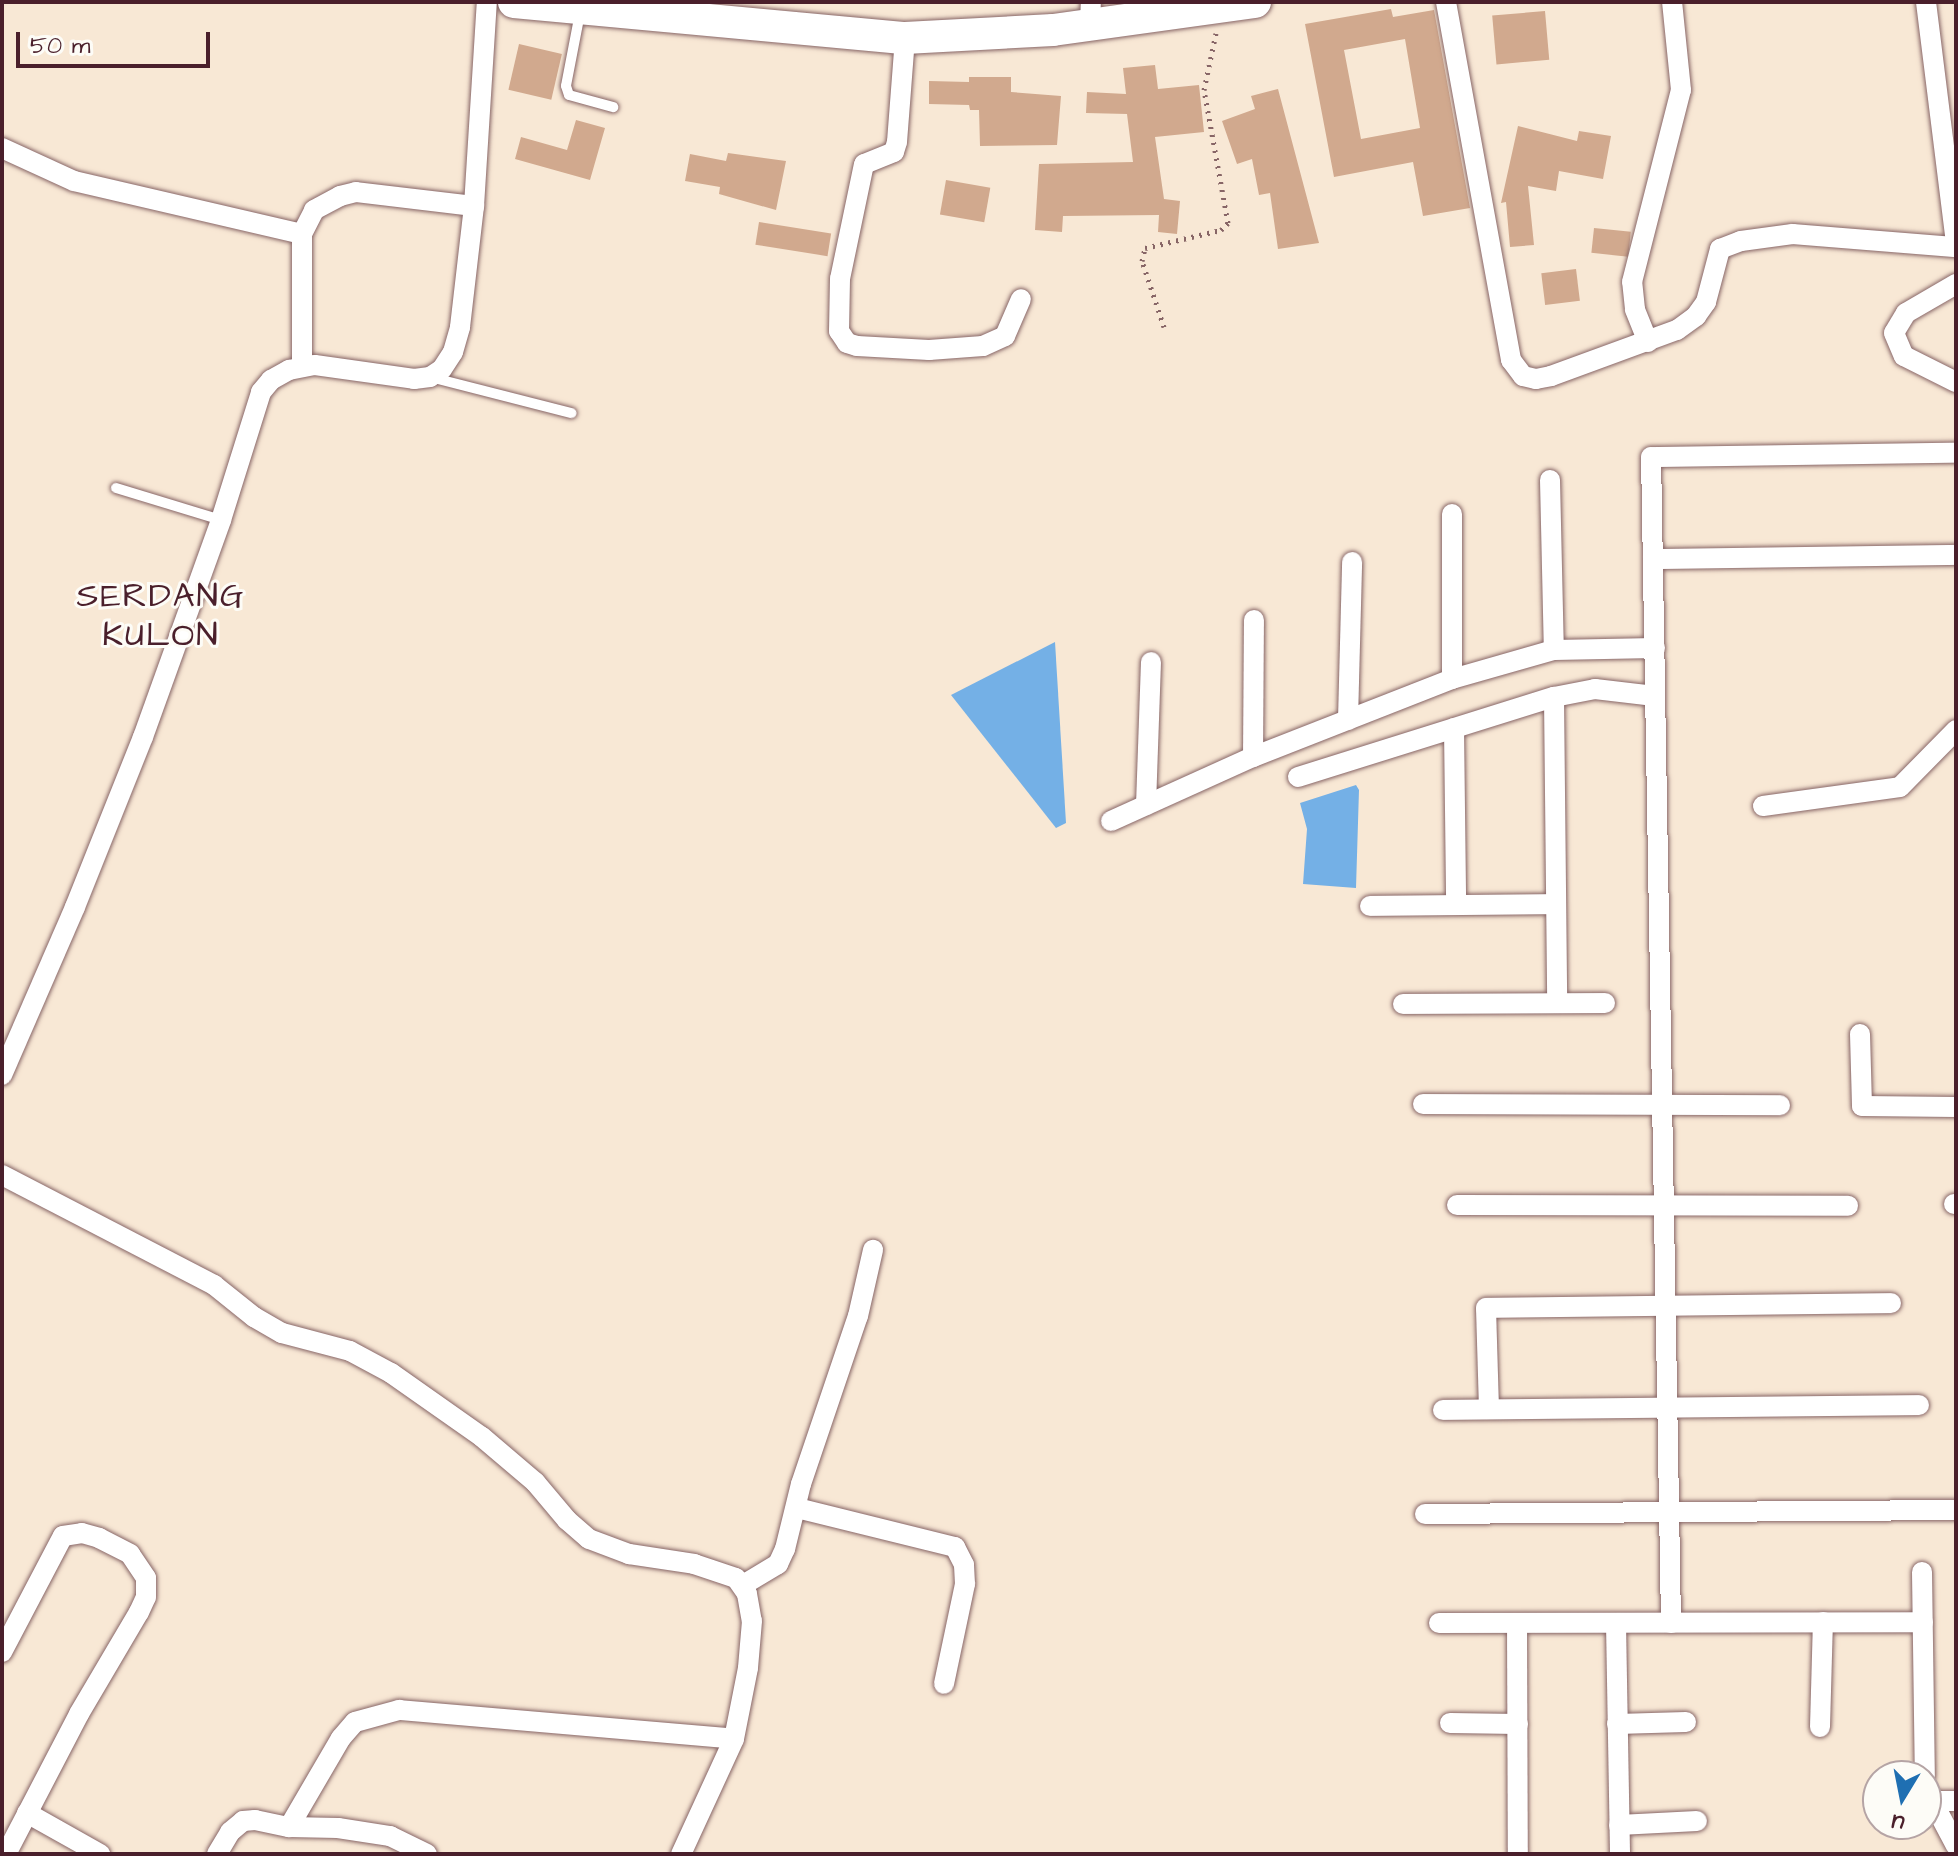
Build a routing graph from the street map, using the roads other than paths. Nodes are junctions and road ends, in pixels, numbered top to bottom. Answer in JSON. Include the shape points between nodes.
{"nodes":[{"id":1,"x":487,"y":2,"type":"edge"},
{"id":2,"x":514,"y":2,"type":"edge"},
{"id":3,"x":1255,"y":2,"type":"edge"},
{"id":4,"x":1446,"y":2,"type":"edge"},
{"id":5,"x":1672,"y":2,"type":"edge"},
{"id":6,"x":1926,"y":2,"type":"edge"},
{"id":7,"x":1220,"y":5,"type":"edge"},
{"id":8,"x":564,"y":7,"type":"edge"},
{"id":9,"x":1090,"y":14,"type":"edge"},
{"id":10,"x":905,"y":38,"type":"junction"},
{"id":11,"x":613,"y":107,"type":"dead end"},
{"id":12,"x":2,"y":148,"type":"edge"},
{"id":13,"x":474,"y":206,"type":"junction"},
{"id":14,"x":302,"y":234,"type":"junction"},
{"id":15,"x":1956,"y":245,"type":"edge"},
{"id":16,"x":1956,"y":284,"type":"edge"},
{"id":17,"x":1021,"y":299,"type":"dead end"},
{"id":18,"x":1648,"y":342,"type":"junction"},
{"id":19,"x":302,"y":367,"type":"junction"},
{"id":20,"x":430,"y":377,"type":"junction"},
{"id":21,"x":1956,"y":382,"type":"edge"},
{"id":22,"x":571,"y":413,"type":"dead end"},
{"id":23,"x":1956,"y":453,"type":"edge"},
{"id":24,"x":1550,"y":480,"type":"dead end"},
{"id":25,"x":116,"y":488,"type":"dead end"},
{"id":26,"x":1452,"y":514,"type":"dead end"},
{"id":27,"x":221,"y":520,"type":"junction"},
{"id":28,"x":1956,"y":555,"type":"edge"},
{"id":29,"x":1653,"y":559,"type":"junction"},
{"id":30,"x":1352,"y":562,"type":"dead end"},
{"id":31,"x":1254,"y":620,"type":"dead end"},
{"id":32,"x":1655,"y":648,"type":"junction"},
{"id":33,"x":1554,"y":650,"type":"junction"},
{"id":34,"x":1151,"y":662,"type":"dead end"},
{"id":35,"x":1452,"y":679,"type":"junction"},
{"id":36,"x":1655,"y":696,"type":"junction"},
{"id":37,"x":1554,"y":697,"type":"junction"},
{"id":38,"x":1348,"y":720,"type":"junction"},
{"id":39,"x":1454,"y":728,"type":"junction"},
{"id":40,"x":1956,"y":730,"type":"edge"},
{"id":41,"x":1253,"y":757,"type":"junction"},
{"id":42,"x":1298,"y":777,"type":"dead end"},
{"id":43,"x":1146,"y":805,"type":"junction"},
{"id":44,"x":1763,"y":806,"type":"dead end"},
{"id":45,"x":1111,"y":821,"type":"dead end"},
{"id":46,"x":1456,"y":904,"type":"junction"},
{"id":47,"x":1556,"y":904,"type":"junction"},
{"id":48,"x":1370,"y":906,"type":"dead end"},
{"id":49,"x":1557,"y":1003,"type":"junction"},
{"id":50,"x":1605,"y":1003,"type":"dead end"},
{"id":51,"x":1403,"y":1004,"type":"dead end"},
{"id":52,"x":1860,"y":1034,"type":"dead end"},
{"id":53,"x":2,"y":1075,"type":"edge"},
{"id":54,"x":1423,"y":1104,"type":"dead end"},
{"id":55,"x":1662,"y":1105,"type":"junction"},
{"id":56,"x":1780,"y":1105,"type":"dead end"},
{"id":57,"x":1956,"y":1107,"type":"edge"},
{"id":58,"x":2,"y":1175,"type":"edge"},
{"id":59,"x":1457,"y":1205,"type":"dead end"},
{"id":60,"x":1664,"y":1206,"type":"junction"},
{"id":61,"x":1848,"y":1206,"type":"dead end"},
{"id":62,"x":873,"y":1250,"type":"dead end"},
{"id":63,"x":1891,"y":1303,"type":"dead end"},
{"id":64,"x":1666,"y":1305,"type":"junction"},
{"id":65,"x":1919,"y":1405,"type":"dead end"},
{"id":66,"x":1667,"y":1407,"type":"junction"},
{"id":67,"x":1489,"y":1409,"type":"junction"},
{"id":68,"x":1443,"y":1410,"type":"dead end"},
{"id":69,"x":797,"y":1508,"type":"junction"},
{"id":70,"x":1956,"y":1510,"type":"edge"},
{"id":71,"x":1669,"y":1512,"type":"junction"},
{"id":72,"x":1425,"y":1514,"type":"dead end"},
{"id":73,"x":1922,"y":1572,"type":"dead end"},
{"id":74,"x":743,"y":1585,"type":"junction"},
{"id":75,"x":1823,"y":1622,"type":"junction"},
{"id":76,"x":1923,"y":1622,"type":"junction"},
{"id":77,"x":1439,"y":1623,"type":"dead end"},
{"id":78,"x":1517,"y":1623,"type":"junction"},
{"id":79,"x":1616,"y":1623,"type":"junction"},
{"id":80,"x":1671,"y":1623,"type":"junction"},
{"id":81,"x":2,"y":1652,"type":"edge"},
{"id":82,"x":944,"y":1684,"type":"dead end"},
{"id":83,"x":1686,"y":1722,"type":"dead end"},
{"id":84,"x":1450,"y":1723,"type":"dead end"},
{"id":85,"x":1518,"y":1724,"type":"junction"},
{"id":86,"x":1617,"y":1724,"type":"junction"},
{"id":87,"x":1820,"y":1727,"type":"dead end"},
{"id":88,"x":734,"y":1739,"type":"junction"},
{"id":89,"x":1925,"y":1760,"type":"edge"},
{"id":90,"x":27,"y":1813,"type":"junction"},
{"id":91,"x":1942,"y":1820,"type":"edge"},
{"id":92,"x":1697,"y":1821,"type":"dead end"},
{"id":93,"x":1619,"y":1825,"type":"junction"},
{"id":94,"x":289,"y":1827,"type":"junction"},
{"id":95,"x":1956,"y":1846,"type":"edge"},
{"id":96,"x":6,"y":1854,"type":"edge"},
{"id":97,"x":100,"y":1854,"type":"edge"},
{"id":98,"x":217,"y":1854,"type":"edge"},
{"id":99,"x":427,"y":1854,"type":"edge"},
{"id":100,"x":681,"y":1854,"type":"edge"},
{"id":101,"x":1518,"y":1854,"type":"edge"},
{"id":102,"x":1620,"y":1854,"type":"edge"}],
"edges":[{"from":1,"to":13,"type":"street"},
{"from":2,"to":8,"type":"main road"},
{"from":3,"to":7,"type":"main road"},
{"from":4,"to":18,"type":"street","via":[[1515,369],[1536,379],[1551,376]]},
{"from":5,"to":18,"type":"street","via":[[1681,90],[1632,282],[1635,309]]},
{"from":6,"to":15,"type":"street"},
{"from":7,"to":9,"type":"main road"},
{"from":8,"to":10,"type":"main road"},
{"from":8,"to":11,"type":"lane","via":[[569,95]]},
{"from":9,"to":10,"type":"main road","via":[[950,38]]},
{"from":10,"to":17,"type":"street","via":[[897,142],[894,152],[864,164],[840,279],[839,331],[847,343],[857,346],[983,346],[1005,336]]},
{"from":12,"to":14,"type":"street","via":[[74,181]]},
{"from":13,"to":14,"type":"street","via":[[356,192],[323,203],[308,218]]},
{"from":13,"to":20,"type":"street","via":[[460,327],[453,352]]},
{"from":14,"to":19,"type":"street"},
{"from":15,"to":18,"type":"street","via":[[1793,234],[1741,241],[1720,249],[1706,302],[1696,316]]},
{"from":16,"to":21,"type":"street","via":[[1906,313],[1894,333],[1904,356]]},
{"from":19,"to":20,"type":"street"},
{"from":19,"to":27,"type":"street","via":[[271,380],[261,392]]},
{"from":20,"to":22,"type":"lane"},
{"from":23,"to":29,"type":"street","via":[[1651,457]]},
{"from":24,"to":33,"type":"street"},
{"from":25,"to":27,"type":"lane"},
{"from":26,"to":35,"type":"street"},
{"from":27,"to":53,"type":"street","via":[[137,752]]},
{"from":28,"to":29,"type":"street"},
{"from":29,"to":32,"type":"street"},
{"from":30,"to":38,"type":"street"},
{"from":31,"to":41,"type":"street"},
{"from":32,"to":33,"type":"street"},
{"from":32,"to":36,"type":"street"},
{"from":33,"to":35,"type":"street"},
{"from":34,"to":43,"type":"street"},
{"from":35,"to":38,"type":"street"},
{"from":36,"to":37,"type":"street","via":[[1595,689]]},
{"from":36,"to":55,"type":"street"},
{"from":37,"to":39,"type":"street"},
{"from":37,"to":47,"type":"street"},
{"from":38,"to":41,"type":"street"},
{"from":39,"to":42,"type":"street"},
{"from":39,"to":46,"type":"street"},
{"from":40,"to":44,"type":"street","via":[[1900,787]]},
{"from":41,"to":43,"type":"street"},
{"from":43,"to":45,"type":"street"},
{"from":46,"to":47,"type":"street"},
{"from":46,"to":48,"type":"street"},
{"from":47,"to":49,"type":"street"},
{"from":49,"to":50,"type":"street"},
{"from":49,"to":51,"type":"street"},
{"from":52,"to":57,"type":"street","via":[[1862,1106]]},
{"from":54,"to":55,"type":"street"},
{"from":55,"to":56,"type":"street"},
{"from":55,"to":60,"type":"street"},
{"from":58,"to":74,"type":"street","via":[[214,1285],[282,1333],[350,1351],[391,1373],[482,1437],[589,1539],[629,1554],[724,1571]]},
{"from":59,"to":60,"type":"street"},
{"from":60,"to":61,"type":"street"},
{"from":60,"to":64,"type":"street"},
{"from":62,"to":69,"type":"street","via":[[858,1316]]},
{"from":63,"to":64,"type":"street"},
{"from":64,"to":66,"type":"street"},
{"from":64,"to":67,"type":"street","via":[[1486,1308]]},
{"from":65,"to":66,"type":"street"},
{"from":66,"to":67,"type":"street"},
{"from":66,"to":71,"type":"street"},
{"from":67,"to":68,"type":"street"},
{"from":69,"to":74,"type":"street","via":[[778,1564]]},
{"from":69,"to":82,"type":"street","via":[[955,1547],[965,1584]]},
{"from":70,"to":71,"type":"street"},
{"from":71,"to":72,"type":"street"},
{"from":71,"to":80,"type":"street"},
{"from":73,"to":76,"type":"street"},
{"from":74,"to":88,"type":"street","via":[[752,1621]]},
{"from":75,"to":76,"type":"street"},
{"from":75,"to":80,"type":"street"},
{"from":75,"to":87,"type":"street"},
{"from":76,"to":89,"type":"street"},
{"from":77,"to":78,"type":"street"},
{"from":78,"to":79,"type":"street"},
{"from":78,"to":85,"type":"street"},
{"from":79,"to":80,"type":"street"},
{"from":79,"to":86,"type":"street"},
{"from":81,"to":90,"type":"street","via":[[63,1536],[82,1533],[99,1538],[130,1554],[146,1578],[139,1612]]},
{"from":83,"to":86,"type":"street"},
{"from":84,"to":85,"type":"street"},
{"from":85,"to":101,"type":"street"},
{"from":86,"to":93,"type":"street"},
{"from":88,"to":94,"type":"street","via":[[399,1710],[355,1722]]},
{"from":88,"to":100,"type":"street"},
{"from":90,"to":96,"type":"street"},
{"from":90,"to":97,"type":"street"},
{"from":91,"to":95,"type":"street"},
{"from":92,"to":93,"type":"street"},
{"from":93,"to":102,"type":"street"},
{"from":94,"to":98,"type":"street","via":[[243,1821]]},
{"from":94,"to":99,"type":"street","via":[[390,1836]]}]}
